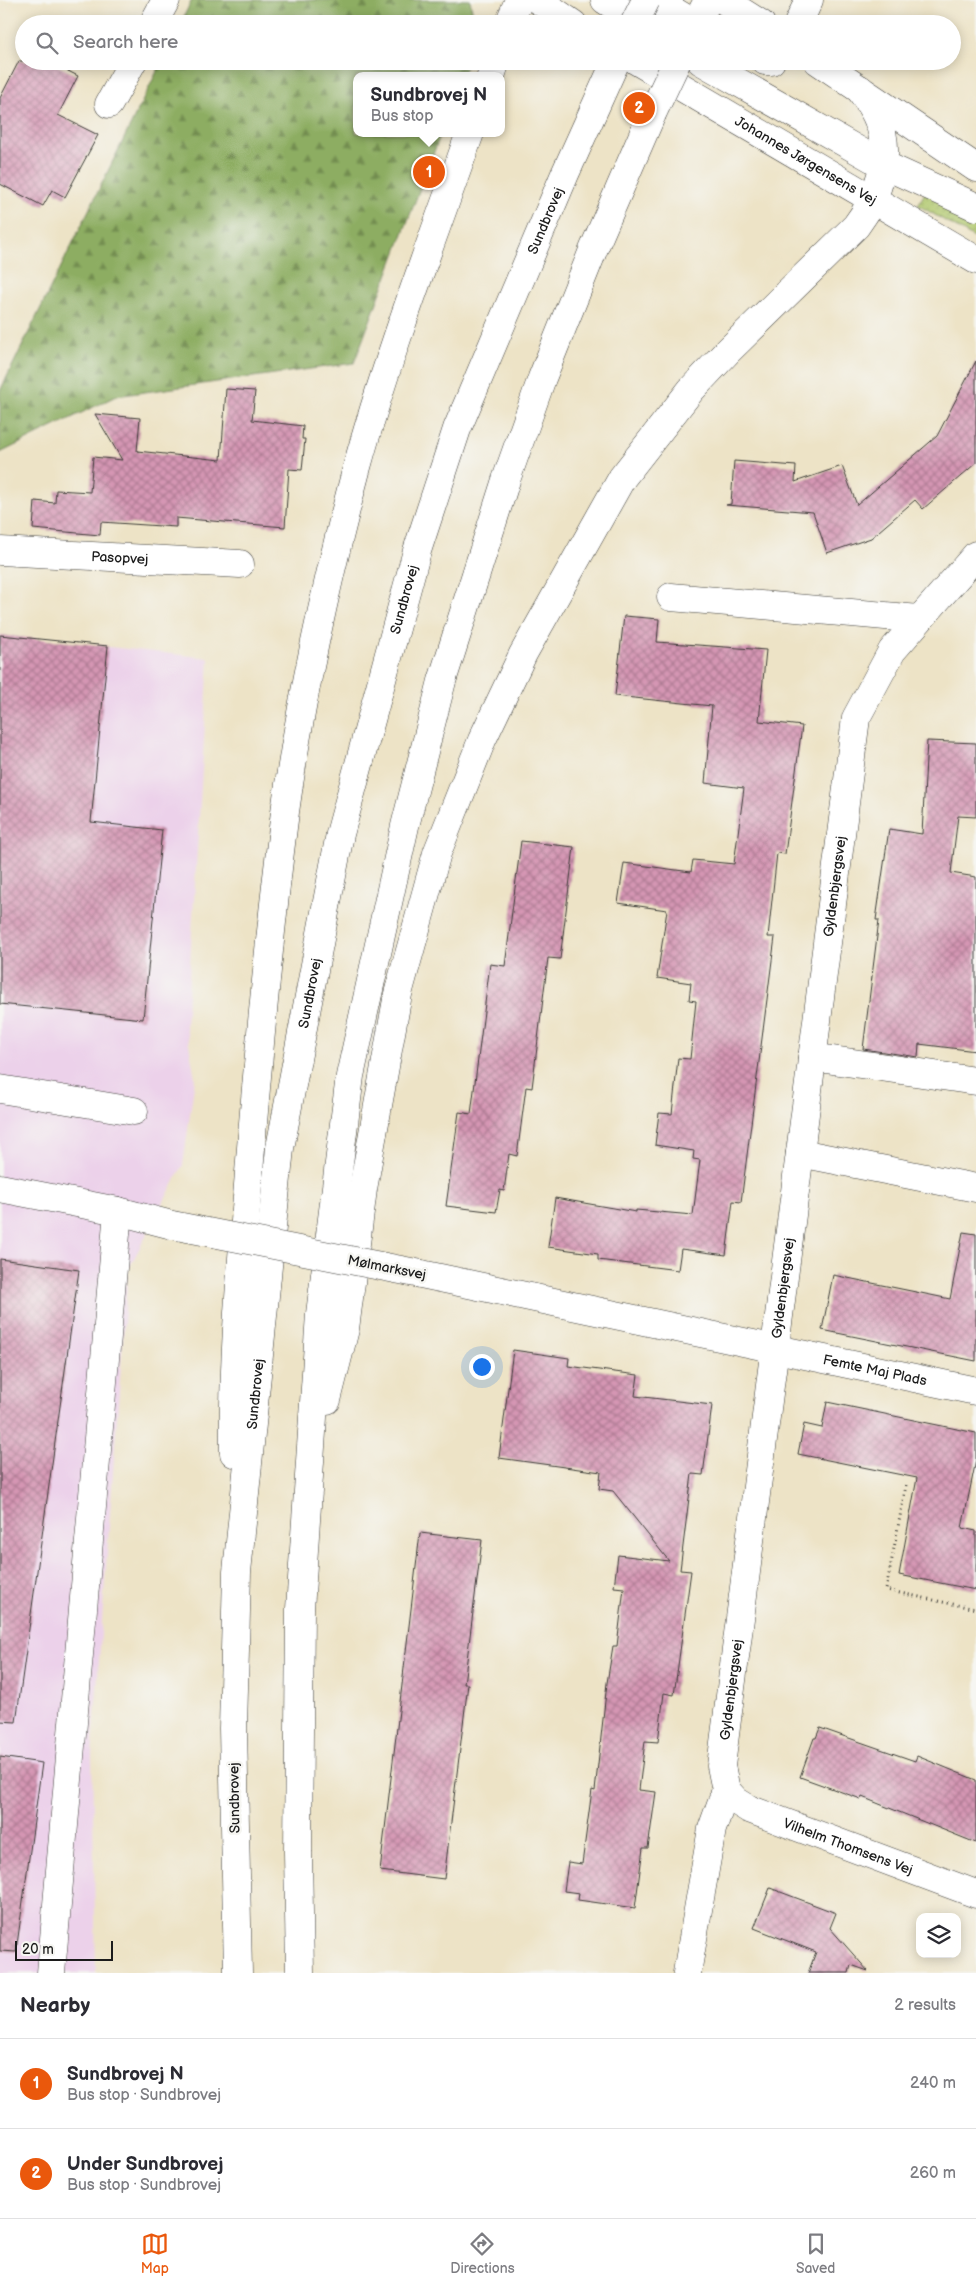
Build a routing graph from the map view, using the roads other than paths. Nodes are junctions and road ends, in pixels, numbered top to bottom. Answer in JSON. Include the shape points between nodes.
{"nodes":[{"id":1,"x":166,"y":0,"type":"edge"},
{"id":2,"x":503,"y":0,"type":"edge"},
{"id":3,"x":519,"y":0,"type":"edge"},
{"id":4,"x":538,"y":0,"type":"edge"},
{"id":5,"x":604,"y":0,"type":"edge"},
{"id":6,"x":646,"y":0,"type":"edge"},
{"id":7,"x":656,"y":0,"type":"edge"},
{"id":8,"x":708,"y":0,"type":"edge"},
{"id":9,"x":723,"y":0,"type":"edge"},
{"id":10,"x":809,"y":0,"type":"edge"},
{"id":11,"x":158,"y":15,"type":"edge"},
{"id":12,"x":504,"y":15,"type":"edge"},
{"id":13,"x":513,"y":15,"type":"edge"},
{"id":14,"x":560,"y":15,"type":"edge"},
{"id":15,"x":628,"y":15,"type":"edge"},
{"id":16,"x":638,"y":15,"type":"edge"},
{"id":17,"x":680,"y":15,"type":"edge"},
{"id":18,"x":700,"y":15,"type":"edge"},
{"id":19,"x":747,"y":15,"type":"edge"},
{"id":20,"x":802,"y":15,"type":"edge"},
{"id":21,"x":128,"y":70,"type":"edge"},
{"id":22,"x":612,"y":70,"type":"edge"},
{"id":23,"x":651,"y":70,"type":"edge"},
{"id":24,"x":673,"y":70,"type":"edge"},
{"id":25,"x":717,"y":70,"type":"edge"},
{"id":26,"x":832,"y":70,"type":"edge"},
{"id":27,"x":860,"y":89,"type":"junction"},
{"id":28,"x":109,"y":104,"type":"dead end"},
{"id":29,"x":469,"y":137,"type":"edge"},
{"id":30,"x":884,"y":165,"type":"junction"},
{"id":31,"x":976,"y":168,"type":"edge"},
{"id":32,"x":872,"y":200,"type":"junction"},
{"id":33,"x":976,"y":207,"type":"edge"},
{"id":34,"x":976,"y":260,"type":"edge"},
{"id":35,"x":0,"y":551,"type":"edge"},
{"id":36,"x":976,"y":554,"type":"edge"},
{"id":37,"x":240,"y":564,"type":"dead end"},
{"id":38,"x":671,"y":597,"type":"dead end"},
{"id":39,"x":919,"y":619,"type":"junction"},
{"id":40,"x":812,"y":1057,"type":"junction"},
{"id":41,"x":976,"y":1081,"type":"edge"},
{"id":42,"x":0,"y":1089,"type":"edge"},
{"id":43,"x":134,"y":1111,"type":"dead end"},
{"id":44,"x":800,"y":1154,"type":"junction"},
{"id":45,"x":0,"y":1188,"type":"edge"},
{"id":46,"x":976,"y":1188,"type":"edge"},
{"id":47,"x":118,"y":1211,"type":"junction"},
{"id":48,"x":774,"y":1348,"type":"junction"},
{"id":49,"x":976,"y":1391,"type":"edge"},
{"id":50,"x":310,"y":1471,"type":"junction"},
{"id":51,"x":236,"y":1572,"type":"junction"},
{"id":52,"x":726,"y":1790,"type":"junction"},
{"id":53,"x":976,"y":1894,"type":"edge"},
{"id":54,"x":51,"y":1973,"type":"edge"},
{"id":55,"x":238,"y":1973,"type":"edge"},
{"id":56,"x":300,"y":1973,"type":"edge"},
{"id":57,"x":687,"y":1973,"type":"edge"}],
"edges":[{"from":1,"to":11,"type":"main road"},
{"from":2,"to":12,"type":"main road"},
{"from":3,"to":13,"type":"main road"},
{"from":4,"to":14,"type":"main road"},
{"from":5,"to":15,"type":"main road"},
{"from":6,"to":16,"type":"main road","bridge":true},
{"from":7,"to":17,"type":"main road"},
{"from":8,"to":18,"type":"main road"},
{"from":9,"to":19,"type":"main road"},
{"from":10,"to":20,"type":"main road"},
{"from":21,"to":28,"type":"main road"},
{"from":22,"to":51,"type":"main road","name":"Sundbrovej","via":[[457,429],[417,551],[340,834],[280,1148]]},
{"from":23,"to":32,"type":"main road","name":"Johannes Jørgensens Vej"},
{"from":24,"to":50,"type":"main road","bridge":true,"via":[[542,378],[442,681],[405,826],[350,1076],[320,1314]]},
{"from":25,"to":30,"type":"main road"},
{"from":26,"to":27,"type":"main road"},
{"from":27,"to":30,"type":"main road","via":[[878,120]]},
{"from":27,"to":31,"type":"main road"},
{"from":29,"to":51,"type":"main road","via":[[358,464],[316,639],[286,809],[260,1042],[233,1383]]},
{"from":30,"to":32,"type":"main road"},
{"from":30,"to":33,"type":"main road"},
{"from":32,"to":34,"type":"main road","name":"Johannes Jørgensens Vej"},
{"from":32,"to":50,"type":"main road","via":[[856,226],[691,390],[622,478],[523,654],[482,740],[437,853],[398,994],[363,1189],[345,1329]]},
{"from":35,"to":37,"type":"main road","name":"Pasopvej"},
{"from":36,"to":39,"type":"main road","name":"Gyldenbjergsvej"},
{"from":38,"to":39,"type":"main road"},
{"from":39,"to":40,"type":"main road","name":"Gyldenbjergsvej","via":[[892,651],[856,718]]},
{"from":40,"to":41,"type":"main road"},
{"from":40,"to":44,"type":"main road","name":"Gyldenbjergsvej"},
{"from":42,"to":43,"type":"main road"},
{"from":44,"to":46,"type":"main road"},
{"from":44,"to":48,"type":"main road","name":"Gyldenbjergsvej"},
{"from":45,"to":47,"type":"main road","name":"Mølmarksvej"},
{"from":47,"to":48,"type":"main road","name":"Mølmarksvej","bridge":true,"via":[[172,1225]]},
{"from":47,"to":54,"type":"main road"},
{"from":48,"to":49,"type":"main road","name":"Femte Maj Plads"},
{"from":48,"to":52,"type":"main road","name":"Gyldenbjergsvej","via":[[721,1766]]},
{"from":50,"to":56,"type":"main road","via":[[300,1609]]},
{"from":51,"to":55,"type":"main road","name":"Sundbrovej","via":[[233,1728]]},
{"from":52,"to":53,"type":"main road","name":"Vilhelm Thomsens Vej","via":[[749,1809]]},
{"from":52,"to":57,"type":"main road","via":[[712,1829]]}]}
